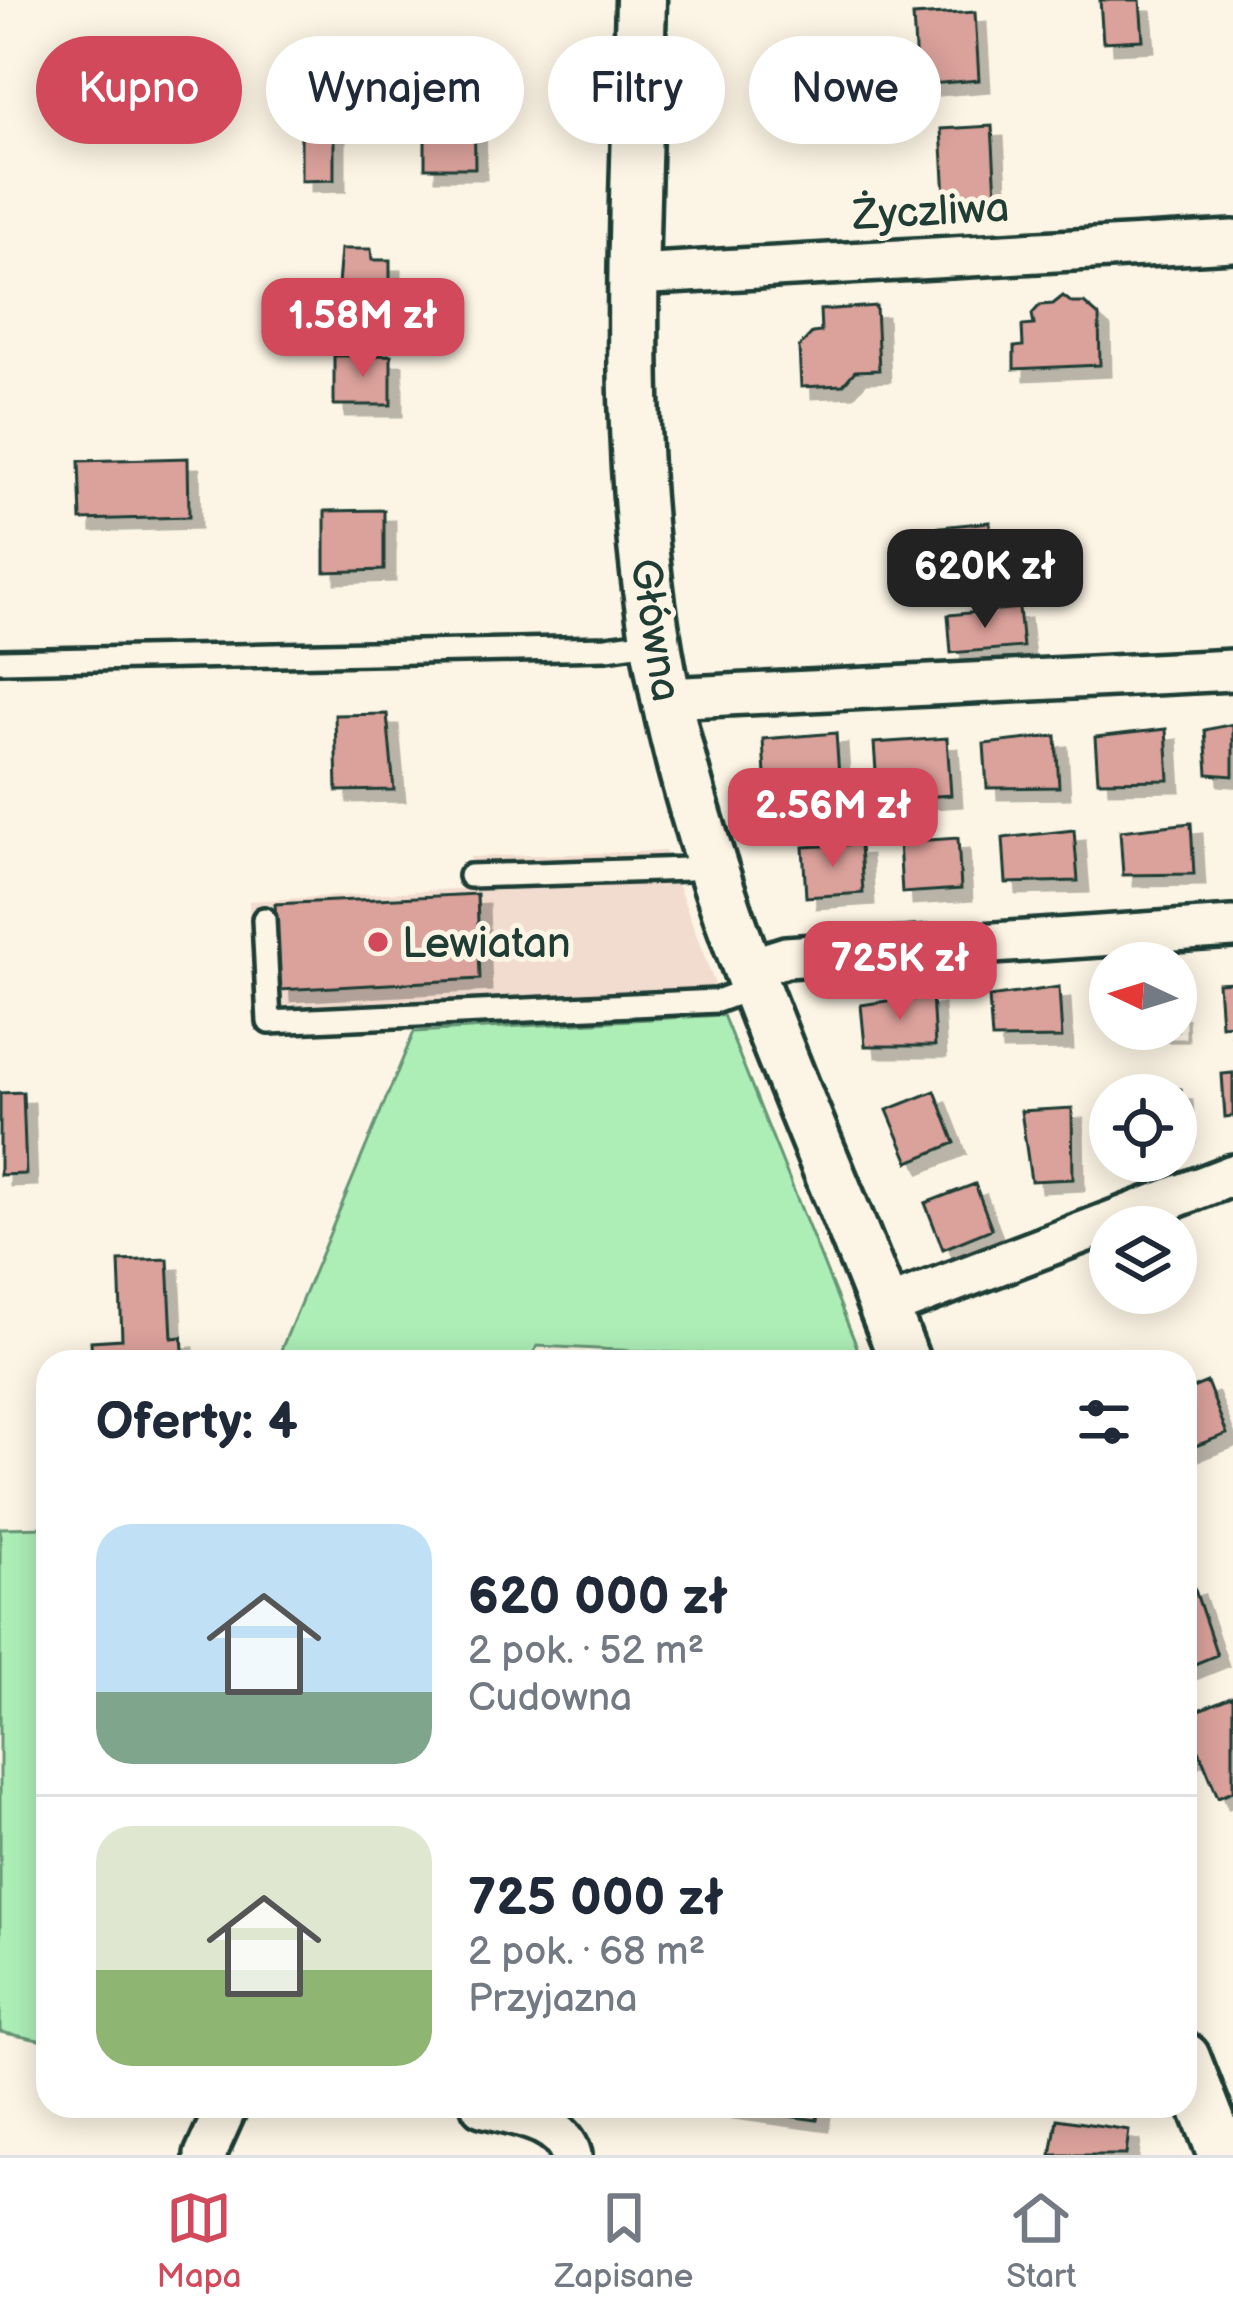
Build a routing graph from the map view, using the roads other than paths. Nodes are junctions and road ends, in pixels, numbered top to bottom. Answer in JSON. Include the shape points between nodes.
{"nodes":[{"id":1,"x":641,"y":0,"type":"edge"},
{"id":2,"x":1233,"y":241,"type":"edge"},
{"id":3,"x":634,"y":275,"type":"junction"},
{"id":4,"x":656,"y":641,"type":"junction"},
{"id":5,"x":0,"y":661,"type":"edge"},
{"id":6,"x":1233,"y":670,"type":"edge"},
{"id":7,"x":666,"y":698,"type":"junction"},
{"id":8,"x":711,"y":862,"type":"junction"},
{"id":9,"x":470,"y":876,"type":"dead end"},
{"id":10,"x":264,"y":920,"type":"dead end"},
{"id":11,"x":1233,"y":927,"type":"edge"},
{"id":12,"x":752,"y":978,"type":"junction"},
{"id":13,"x":1233,"y":1175,"type":"edge"},
{"id":14,"x":885,"y":1308,"type":"junction"},
{"id":15,"x":901,"y":1350,"type":"edge"},
{"id":16,"x":1197,"y":2089,"type":"edge"},
{"id":17,"x":222,"y":2118,"type":"edge"},
{"id":18,"x":523,"y":2118,"type":"edge"},
{"id":19,"x":205,"y":2155,"type":"edge"},
{"id":20,"x":571,"y":2155,"type":"edge"},
{"id":21,"x":1223,"y":2155,"type":"edge"}],
"edges":[{"from":1,"to":3,"type":"street","name":"Główna"},
{"from":2,"to":3,"type":"street","name":"Życzliwa"},
{"from":3,"to":4,"type":"street","name":"Główna","via":[[636,468]]},
{"from":4,"to":5,"type":"lane"},
{"from":4,"to":7,"type":"street","name":"Główna"},
{"from":6,"to":7,"type":"street"},
{"from":7,"to":8,"type":"street","name":"Główna"},
{"from":8,"to":9,"type":"lane"},
{"from":8,"to":12,"type":"street","name":"Główna"},
{"from":10,"to":12,"type":"lane","via":[[269,1022],[717,1001]]},
{"from":11,"to":12,"type":"street","via":[[786,957]]},
{"from":12,"to":14,"type":"street","name":"Główna"},
{"from":13,"to":14,"type":"street"},
{"from":14,"to":15,"type":"street","name":"Główna"},
{"from":16,"to":21,"type":"street"},
{"from":17,"to":19,"type":"street"},
{"from":18,"to":20,"type":"street","via":[[568,2142]]}]}
